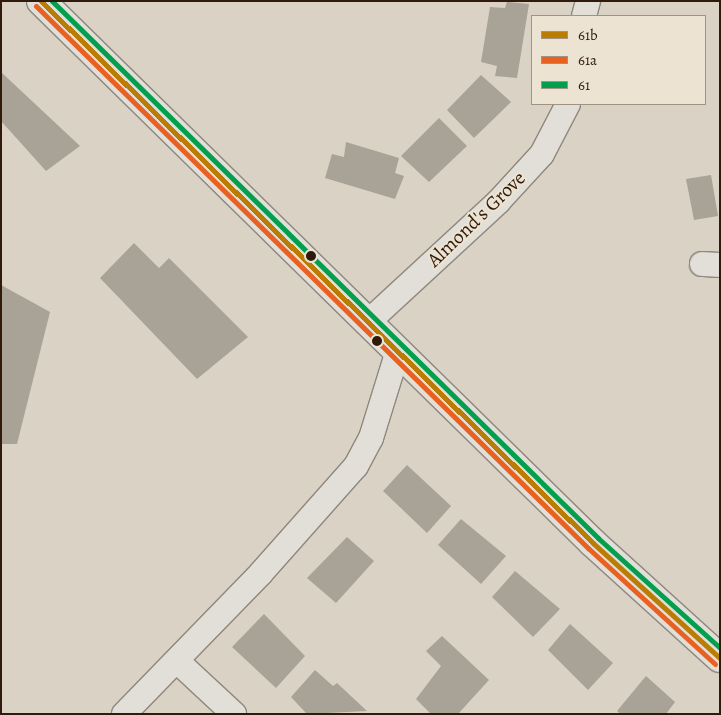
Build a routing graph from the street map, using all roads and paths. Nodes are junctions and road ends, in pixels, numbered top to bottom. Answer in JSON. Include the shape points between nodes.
{"nodes":[{"id":1,"x":42,"y":1,"type":"edge"},
{"id":2,"x":588,"y":1,"type":"edge"},
{"id":3,"x":584,"y":15,"type":"edge"},
{"id":4,"x":567,"y":105,"type":"edge"},
{"id":5,"x":367,"y":323,"type":"junction"},
{"id":6,"x":398,"y":351,"type":"junction"},
{"id":7,"x":720,"y":658,"type":"edge"},
{"id":8,"x":177,"y":661,"type":"junction"},
{"id":9,"x":124,"y":714,"type":"edge"},
{"id":10,"x":234,"y":714,"type":"edge"}],
"edges":[{"from":1,"to":5,"type":"street"},
{"from":2,"to":3,"type":"street"},
{"from":4,"to":5,"type":"street","name":"Almond's Grove","via":[[542,154],[504,195]]},
{"from":5,"to":6,"type":"street"},
{"from":6,"to":7,"type":"street","via":[[593,543]]},
{"from":6,"to":8,"type":"street","via":[[371,438],[356,466]]},
{"from":8,"to":9,"type":"street"},
{"from":8,"to":10,"type":"street"}]}
